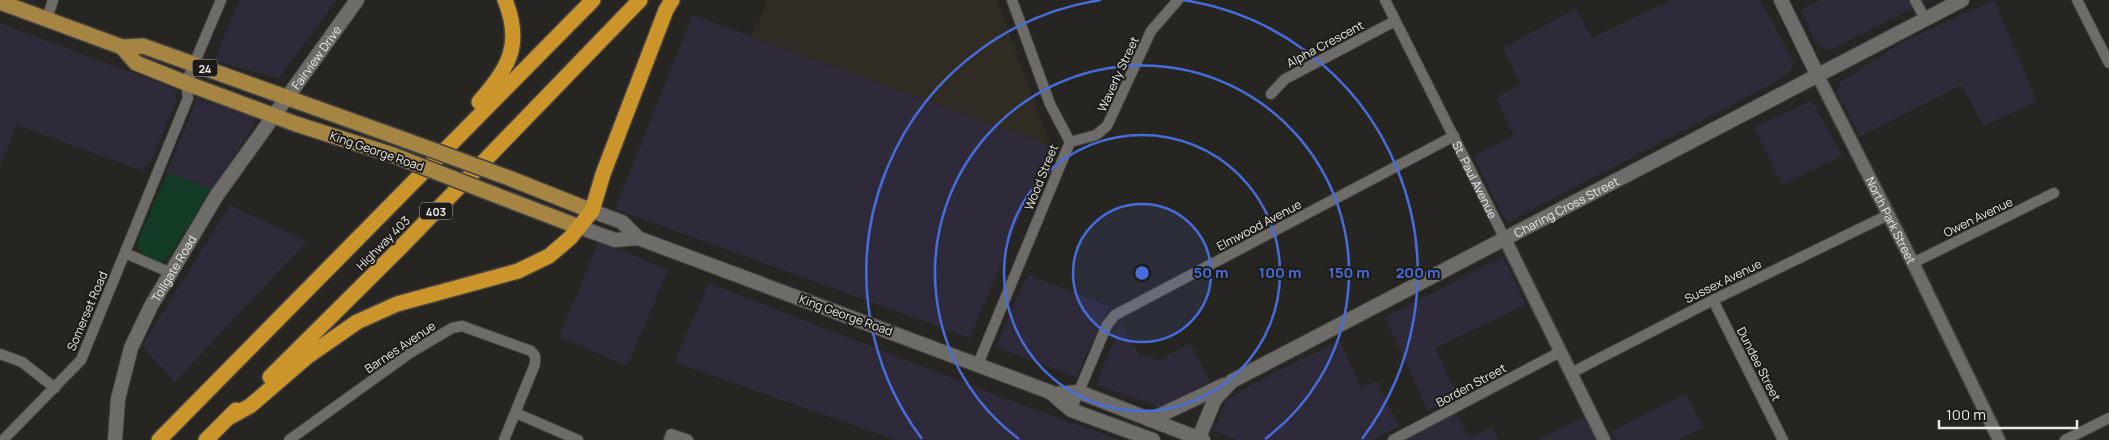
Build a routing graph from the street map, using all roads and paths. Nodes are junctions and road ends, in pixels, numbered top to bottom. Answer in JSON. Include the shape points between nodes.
{"nodes":[{"id":1,"x":54,"y":0,"type":"edge"},
{"id":2,"x":222,"y":0,"type":"edge"},
{"id":3,"x":357,"y":0,"type":"edge"},
{"id":4,"x":505,"y":0,"type":"edge"},
{"id":5,"x":593,"y":0,"type":"edge"},
{"id":6,"x":640,"y":0,"type":"edge"},
{"id":7,"x":672,"y":0,"type":"edge"},
{"id":8,"x":1012,"y":0,"type":"edge"},
{"id":9,"x":1178,"y":0,"type":"edge"},
{"id":10,"x":1385,"y":0,"type":"edge"},
{"id":11,"x":1781,"y":0,"type":"edge"},
{"id":12,"x":1916,"y":0,"type":"edge"},
{"id":13,"x":1962,"y":0,"type":"edge"},
{"id":14,"x":2076,"y":0,"type":"edge"},
{"id":15,"x":0,"y":2,"type":"edge"},
{"id":16,"x":47,"y":19,"type":"junction"},
{"id":17,"x":1925,"y":19,"type":"junction"},
{"id":18,"x":1395,"y":21,"type":"junction"},
{"id":19,"x":122,"y":47,"type":"junction"},
{"id":20,"x":2109,"y":62,"type":"edge"},
{"id":21,"x":194,"y":64,"type":"junction"},
{"id":22,"x":1817,"y":74,"type":"junction"},
{"id":23,"x":186,"y":83,"type":"junction"},
{"id":24,"x":1270,"y":94,"type":"dead end"},
{"id":25,"x":286,"y":97,"type":"junction"},
{"id":26,"x":274,"y":116,"type":"junction"},
{"id":27,"x":1454,"y":136,"type":"junction"},
{"id":28,"x":1070,"y":142,"type":"junction"},
{"id":29,"x":447,"y":148,"type":"junction"},
{"id":30,"x":2054,"y":194,"type":"dead end"},
{"id":31,"x":592,"y":211,"type":"junction"},
{"id":32,"x":1888,"y":215,"type":"junction"},
{"id":33,"x":579,"y":227,"type":"junction"},
{"id":34,"x":638,"y":238,"type":"junction"},
{"id":35,"x":1505,"y":238,"type":"junction"},
{"id":36,"x":125,"y":253,"type":"junction"},
{"id":37,"x":1913,"y":263,"type":"junction"},
{"id":38,"x":171,"y":273,"type":"junction"},
{"id":39,"x":1713,"y":300,"type":"junction"},
{"id":40,"x":1560,"y":352,"type":"junction"},
{"id":41,"x":0,"y":354,"type":"edge"},
{"id":42,"x":978,"y":364,"type":"junction"},
{"id":43,"x":1571,"y":372,"type":"junction"},
{"id":44,"x":1232,"y":381,"type":"junction"},
{"id":45,"x":55,"y":388,"type":"junction"},
{"id":46,"x":1079,"y":392,"type":"junction"},
{"id":47,"x":1054,"y":394,"type":"junction"},
{"id":48,"x":1071,"y":410,"type":"junction"},
{"id":49,"x":516,"y":413,"type":"junction"},
{"id":50,"x":228,"y":418,"type":"junction"},
{"id":51,"x":2109,"y":418,"type":"edge"},
{"id":52,"x":1150,"y":420,"type":"junction"},
{"id":53,"x":1200,"y":439,"type":"edge"},
{"id":54,"x":4,"y":440,"type":"edge"},
{"id":55,"x":115,"y":440,"type":"edge"},
{"id":56,"x":159,"y":440,"type":"edge"},
{"id":57,"x":206,"y":440,"type":"edge"},
{"id":58,"x":289,"y":440,"type":"edge"},
{"id":59,"x":504,"y":440,"type":"edge"},
{"id":60,"x":578,"y":440,"type":"edge"},
{"id":61,"x":669,"y":440,"type":"edge"},
{"id":62,"x":688,"y":440,"type":"edge"},
{"id":63,"x":1152,"y":440,"type":"edge"},
{"id":64,"x":1393,"y":440,"type":"edge"},
{"id":65,"x":1604,"y":440,"type":"edge"},
{"id":66,"x":1783,"y":440,"type":"edge"},
{"id":67,"x":1999,"y":440,"type":"edge"},
{"id":68,"x":2065,"y":440,"type":"edge"}],
"edges":[{"from":1,"to":16,"type":"street"},
{"from":2,"to":21,"type":"street"},
{"from":3,"to":25,"type":"main road","name":"Fairview Drive"},
{"from":4,"to":29,"type":"highway","via":[[513,20],[513,48],[500,78],[461,124]]},
{"from":5,"to":29,"type":"highway","name":"Highway 403"},
{"from":6,"to":50,"type":"highway","name":"Highway 403","number":"403","via":[[401,247]]},
{"from":7,"to":31,"type":"highway","via":[[603,174]]},
{"from":8,"to":28,"type":"street","name":"Wood Street","via":[[1050,104]]},
{"from":9,"to":28,"type":"street","name":"Waverly Street","via":[[1152,31],[1107,126],[1096,135]]},
{"from":10,"to":18,"type":"street","name":"St. Paul Avenue"},
{"from":11,"to":22,"type":"main road","name":"North Park Street"},
{"from":12,"to":17,"type":"street"},
{"from":13,"to":17,"type":"main road","name":"Charing Cross Street"},
{"from":14,"to":20,"type":"street"},
{"from":15,"to":16,"type":"main road","name":"King George Road","number":"24"},
{"from":16,"to":19,"type":"main road","name":"King George Road","number":"24"},
{"from":17,"to":22,"type":"main road","name":"Charing Cross Street"},
{"from":18,"to":24,"type":"street","name":"Alpha Crescent","via":[[1285,79]]},
{"from":18,"to":27,"type":"street","name":"St. Paul Avenue"},
{"from":19,"to":21,"type":"main road","name":"King George Road","number":"24","via":[[143,46]]},
{"from":19,"to":23,"type":"main road","name":"King George Road","number":"24","via":[[136,63]]},
{"from":21,"to":23,"type":"street"},
{"from":21,"to":25,"type":"main road","name":"King George Road","number":"24"},
{"from":22,"to":32,"type":"street","name":"North Park Street"},
{"from":22,"to":35,"type":"main road","name":"Charing Cross Street"},
{"from":23,"to":26,"type":"main road","name":"King George Road","number":"24"},
{"from":23,"to":36,"type":"street","name":"Somerset Road","via":[[188,98]]},
{"from":25,"to":26,"type":"main road","name":"Fairview Drive"},
{"from":25,"to":31,"type":"main road","name":"King George Road","number":"24","bridge":true},
{"from":26,"to":33,"type":"main road","name":"King George Road","number":"24","bridge":true,"via":[[393,155]]},
{"from":26,"to":38,"type":"main road","name":"Tollgate Road","via":[[217,195]]},
{"from":27,"to":35,"type":"street","name":"St. Paul Avenue"},
{"from":27,"to":46,"type":"street","name":"Elmwood Avenue","via":[[1114,315]]},
{"from":28,"to":42,"type":"street","name":"Wood Street"},
{"from":29,"to":56,"type":"highway","name":"Highway 403"},
{"from":30,"to":37,"type":"street","name":"Owen Avenue"},
{"from":31,"to":33,"type":"highway"},
{"from":31,"to":34,"type":"main road","name":"King George Road","via":[[622,222]]},
{"from":32,"to":37,"type":"street","name":"North Park Street"},
{"from":32,"to":39,"type":"street","name":"Sussex Avenue"},
{"from":33,"to":34,"type":"main road","name":"King George Road","via":[[614,240]]},
{"from":33,"to":50,"type":"highway","via":[[549,256],[518,272],[397,304],[357,322],[308,356],[250,406]]},
{"from":34,"to":42,"type":"main road","name":"King George Road"},
{"from":35,"to":40,"type":"street","name":"St. Paul Avenue"},
{"from":35,"to":44,"type":"main road","name":"Charing Cross Street"},
{"from":36,"to":38,"type":"street"},
{"from":36,"to":45,"type":"street","name":"Somerset Road","via":[[81,360]]},
{"from":37,"to":67,"type":"street","name":"North Park Street"},
{"from":38,"to":55,"type":"main road","name":"Tollgate Road","via":[[131,348],[118,398]]},
{"from":39,"to":43,"type":"street","name":"Sussex Avenue"},
{"from":39,"to":66,"type":"street","name":"Dundee Street"},
{"from":40,"to":43,"type":"street","name":"St. Paul Avenue"},
{"from":40,"to":64,"type":"street","name":"Borden Street"},
{"from":41,"to":45,"type":"street","via":[[22,362]]},
{"from":42,"to":47,"type":"main road","name":"King George Road"},
{"from":43,"to":65,"type":"street","name":"St. Paul Avenue"},
{"from":44,"to":52,"type":"main road"},
{"from":44,"to":53,"type":"main road","name":"Charing Cross Street","via":[[1215,399]]},
{"from":45,"to":54,"type":"street","name":"Somerset Road"},
{"from":46,"to":47,"type":"main road","name":"King George Road"},
{"from":46,"to":48,"type":"street","name":"Elmwood Avenue"},
{"from":46,"to":52,"type":"main road","name":"King George Road"},
{"from":47,"to":48,"type":"main road","name":"King George Road"},
{"from":48,"to":63,"type":"main road","name":"King George Road"},
{"from":49,"to":58,"type":"street","name":"Barnes Avenue","via":[[535,364],[535,356],[531,351],[462,326],[452,328],[410,353]]},
{"from":49,"to":59,"type":"street","name":"Barnes Avenue"},
{"from":49,"to":60,"type":"street"},
{"from":50,"to":57,"type":"highway","name":"Highway 403","number":"403"},
{"from":51,"to":68,"type":"street"},
{"from":52,"to":53,"type":"main road","name":"King George Road"},
{"from":61,"to":62,"type":"street","via":[[671,434]]}]}
